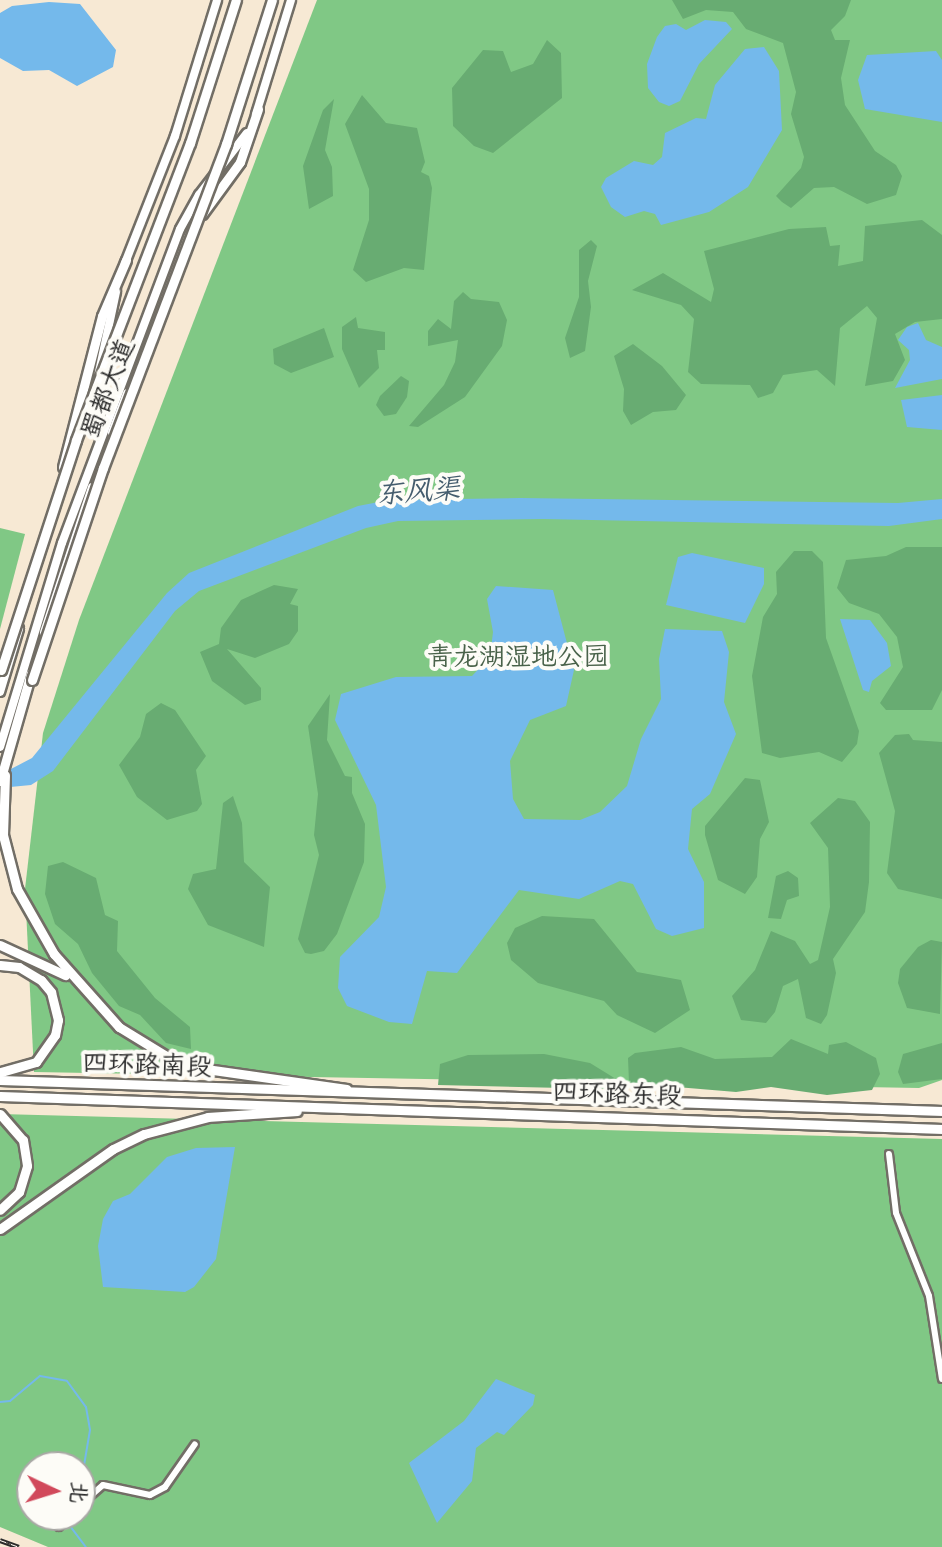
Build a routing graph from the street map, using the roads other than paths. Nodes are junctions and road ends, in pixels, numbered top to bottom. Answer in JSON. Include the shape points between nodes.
{"nodes":[{"id":1,"x":217,"y":0,"type":"edge"},
{"id":2,"x":236,"y":0,"type":"edge"},
{"id":3,"x":272,"y":0,"type":"edge"},
{"id":4,"x":291,"y":0,"type":"edge"},
{"id":5,"x":258,"y":109,"type":"joint"},
{"id":6,"x":126,"y":260,"type":"junction"},
{"id":7,"x":0,"y":670,"type":"edge"},
{"id":8,"x":0,"y":692,"type":"edge"},
{"id":9,"x":3,"y":747,"type":"edge"},
{"id":10,"x":0,"y":781,"type":"edge"},
{"id":11,"x":0,"y":799,"type":"edge"},
{"id":12,"x":2,"y":821,"type":"edge"},
{"id":13,"x":0,"y":945,"type":"edge"},
{"id":14,"x":0,"y":965,"type":"edge"},
{"id":15,"x":80,"y":988,"type":"junction"},
{"id":16,"x":0,"y":1072,"type":"edge"},
{"id":17,"x":0,"y":1080,"type":"edge"},
{"id":18,"x":292,"y":1093,"type":"joint"},
{"id":19,"x":0,"y":1096,"type":"edge"},
{"id":20,"x":390,"y":1096,"type":"junction"},
{"id":21,"x":291,"y":1108,"type":"junction"},
{"id":22,"x":942,"y":1111,"type":"edge"},
{"id":23,"x":0,"y":1114,"type":"edge"},
{"id":24,"x":942,"y":1129,"type":"edge"},
{"id":25,"x":889,"y":1154,"type":"dead end"},
{"id":26,"x":0,"y":1210,"type":"edge"},
{"id":27,"x":0,"y":1226,"type":"edge"},
{"id":28,"x":942,"y":1379,"type":"edge"},
{"id":29,"x":195,"y":1444,"type":"dead end"},
{"id":30,"x":96,"y":1491,"type":"edge"}],
"edges":[{"from":1,"to":6,"type":"main road","via":[[175,136]]},
{"from":2,"to":7,"type":"highway","name":"蜀都大道","bridge":true,"via":[[190,143],[76,440]]},
{"from":3,"to":11,"type":"highway","name":"蜀都大道","bridge":true,"via":[[226,144],[78,537]]},
{"from":4,"to":5,"type":"main road"},
{"from":5,"to":9,"type":"highway","via":[[240,162],[186,245],[120,411]]},
{"from":6,"to":7,"type":"highway","via":[[102,316],[60,479]]},
{"from":6,"to":8,"type":"main road","via":[[85,427]]},
{"from":9,"to":10,"type":"highway"},
{"from":9,"to":12,"type":"highway"},
{"from":12,"to":15,"type":"highway","via":[[9,868],[31,920]]},
{"from":13,"to":15,"type":"highway","via":[[48,963]]},
{"from":14,"to":16,"type":"highway","via":[[19,967],[41,980],[51,992],[58,1020],[55,1035],[36,1062]]},
{"from":15,"to":20,"type":"highway","via":[[119,1027],[168,1057],[199,1068]]},
{"from":17,"to":18,"type":"highway","name":"四环路南段"},
{"from":18,"to":20,"type":"highway","name":"四环路东段"},
{"from":19,"to":21,"type":"highway","name":"四环路南段"},
{"from":20,"to":22,"type":"highway","name":"四环路东段"},
{"from":21,"to":24,"type":"highway","name":"四环路东段"},
{"from":21,"to":27,"type":"highway","via":[[176,1123],[113,1149]]},
{"from":23,"to":26,"type":"highway","via":[[23,1140],[27,1166],[19,1192]]},
{"from":25,"to":28,"type":"street","via":[[896,1213],[929,1296]]},
{"from":29,"to":30,"type":"street","via":[[165,1487],[150,1495],[103,1485]]}]}
